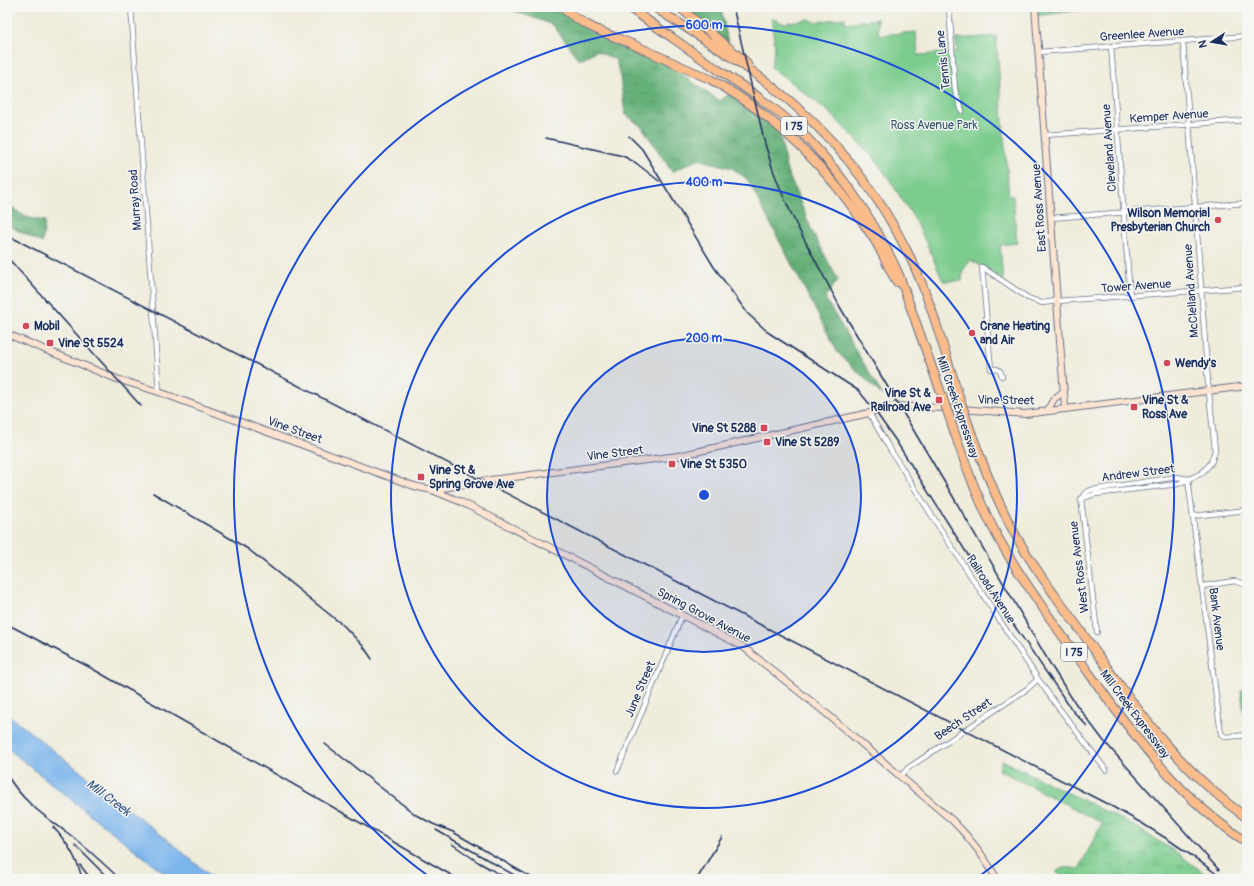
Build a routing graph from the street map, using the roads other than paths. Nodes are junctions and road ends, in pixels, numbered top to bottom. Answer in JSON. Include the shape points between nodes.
{"nodes":[{"id":1,"x":131,"y":7,"type":"edge"},
{"id":2,"x":562,"y":7,"type":"edge"},
{"id":3,"x":628,"y":7,"type":"edge"},
{"id":4,"x":654,"y":7,"type":"edge"},
{"id":5,"x":679,"y":7,"type":"edge"},
{"id":6,"x":948,"y":7,"type":"edge"},
{"id":7,"x":1035,"y":7,"type":"edge"},
{"id":8,"x":1247,"y":36,"type":"edge"},
{"id":9,"x":1183,"y":41,"type":"junction"},
{"id":10,"x":1111,"y":46,"type":"junction"},
{"id":11,"x":1039,"y":52,"type":"junction"},
{"id":12,"x":751,"y":71,"type":"junction"},
{"id":13,"x":962,"y":111,"type":"dead end"},
{"id":14,"x":1247,"y":120,"type":"edge"},
{"id":15,"x":1189,"y":125,"type":"junction"},
{"id":16,"x":1117,"y":129,"type":"junction"},
{"id":17,"x":1045,"y":135,"type":"junction"},
{"id":18,"x":1247,"y":203,"type":"edge"},
{"id":19,"x":1195,"y":208,"type":"junction"},
{"id":20,"x":1124,"y":213,"type":"junction"},
{"id":21,"x":1050,"y":218,"type":"junction"},
{"id":22,"x":1247,"y":287,"type":"edge"},
{"id":23,"x":1201,"y":291,"type":"junction"},
{"id":24,"x":906,"y":295,"type":"junction"},
{"id":25,"x":1130,"y":296,"type":"junction"},
{"id":26,"x":1057,"y":302,"type":"junction"},
{"id":27,"x":7,"y":334,"type":"edge"},
{"id":28,"x":1002,"y":376,"type":"dead end"},
{"id":29,"x":1247,"y":386,"type":"edge"},
{"id":30,"x":1209,"y":390,"type":"junction"},
{"id":31,"x":1064,"y":391,"type":"junction"},
{"id":32,"x":159,"y":392,"type":"junction"},
{"id":33,"x":1065,"y":408,"type":"junction"},
{"id":34,"x":1047,"y":411,"type":"junction"},
{"id":35,"x":870,"y":413,"type":"junction"},
{"id":36,"x":1188,"y":479,"type":"junction"},
{"id":37,"x":432,"y":490,"type":"junction"},
{"id":38,"x":1081,"y":499,"type":"joint"},
{"id":39,"x":1247,"y":510,"type":"edge"},
{"id":40,"x":1193,"y":516,"type":"junction"},
{"id":41,"x":1247,"y":585,"type":"edge"},
{"id":42,"x":1202,"y":586,"type":"junction"},
{"id":43,"x":682,"y":616,"type":"junction"},
{"id":44,"x":1097,"y":632,"type":"dead end"},
{"id":45,"x":1038,"y":679,"type":"junction"},
{"id":46,"x":1247,"y":735,"type":"edge"},
{"id":47,"x":617,"y":770,"type":"dead end"},
{"id":48,"x":1106,"y":770,"type":"dead end"},
{"id":49,"x":900,"y":777,"type":"junction"},
{"id":50,"x":1247,"y":818,"type":"edge"},
{"id":51,"x":1247,"y":842,"type":"edge"},
{"id":52,"x":997,"y":879,"type":"edge"}],
"edges":[{"from":1,"to":32,"type":"street","name":"Murray Road"},
{"from":2,"to":24,"type":"highway","via":[[584,24],[604,34],[716,83],[774,124],[816,162],[845,197],[873,237],[894,278]]},
{"from":3,"to":24,"type":"highway","name":"Mill Creek Expressway","number":"I 75","via":[[766,102],[798,129],[835,170],[860,203],[892,259]]},
{"from":4,"to":12,"type":"highway","name":"Mill Creek Expressway","number":"I 75"},
{"from":5,"to":12,"type":"highway","via":[[745,61]]},
{"from":6,"to":13,"type":"street","name":"Tennis Lane","via":[[955,90]]},
{"from":7,"to":11,"type":"main road","name":"East Ross Avenue"},
{"from":8,"to":9,"type":"street","name":"Greenlee Avenue"},
{"from":9,"to":10,"type":"street","name":"Greenlee Avenue"},
{"from":9,"to":15,"type":"street","name":"McClelland Avenue"},
{"from":10,"to":11,"type":"street","name":"Greenlee Avenue"},
{"from":10,"to":16,"type":"street","name":"Cleveland Avenue"},
{"from":11,"to":17,"type":"main road","name":"East Ross Avenue"},
{"from":12,"to":50,"type":"highway","name":"Mill Creek Expressway","number":"I 75","bridge":true,"via":[[787,98],[821,129],[845,156],[883,208],[898,234],[919,278],[992,489],[1040,574],[1156,733],[1208,787]]},
{"from":14,"to":15,"type":"street","name":"Kemper Avenue"},
{"from":15,"to":16,"type":"street","name":"Kemper Avenue"},
{"from":15,"to":19,"type":"street","name":"McClelland Avenue"},
{"from":16,"to":17,"type":"street","name":"Kemper Avenue"},
{"from":16,"to":20,"type":"street","name":"Cleveland Avenue"},
{"from":17,"to":21,"type":"main road","name":"East Ross Avenue"},
{"from":18,"to":19,"type":"street"},
{"from":19,"to":20,"type":"street"},
{"from":19,"to":23,"type":"street","name":"McClelland Avenue"},
{"from":20,"to":21,"type":"street"},
{"from":20,"to":25,"type":"street","name":"Cleveland Avenue"},
{"from":21,"to":26,"type":"main road","name":"East Ross Avenue"},
{"from":22,"to":23,"type":"street","name":"Tower Avenue"},
{"from":23,"to":25,"type":"street","name":"Tower Avenue"},
{"from":23,"to":30,"type":"street","name":"McClelland Avenue"},
{"from":24,"to":51,"type":"highway","name":"Mill Creek Expressway","number":"I 75","bridge":true,"via":[[966,467],[1004,548],[1043,608],[1148,753],[1202,808]]},
{"from":25,"to":26,"type":"street","name":"Tower Avenue"},
{"from":26,"to":28,"type":"street","name":"Tower Avenue","via":[[1042,303],[1028,298],[982,267],[991,369],[997,369]]},
{"from":26,"to":31,"type":"main road","name":"East Ross Avenue"},
{"from":27,"to":32,"type":"main road","name":"Vine Street","via":[[117,379]]},
{"from":29,"to":30,"type":"main road","name":"Vine Street"},
{"from":30,"to":33,"type":"main road","name":"Vine Street"},
{"from":30,"to":36,"type":"street","name":"McClelland Avenue","via":[[1214,456],[1202,473]]},
{"from":31,"to":33,"type":"main road","name":"East Ross Avenue"},
{"from":31,"to":34,"type":"main road","via":[[1054,399]]},
{"from":32,"to":37,"type":"main road","name":"Vine Street","via":[[414,486]]},
{"from":33,"to":34,"type":"main road","name":"Vine Street"},
{"from":34,"to":35,"type":"main road","name":"Vine Street","via":[[1013,414],[892,406]]},
{"from":35,"to":37,"type":"main road","name":"Vine Street","via":[[678,456]]},
{"from":35,"to":45,"type":"street","name":"Railroad Avenue","via":[[948,541]]},
{"from":36,"to":38,"type":"street","name":"Andrew Street","via":[[1177,477],[1090,490]]},
{"from":36,"to":40,"type":"street","name":"Bank Avenue"},
{"from":37,"to":43,"type":"main road","name":"Spring Grove Avenue","via":[[489,516]]},
{"from":38,"to":44,"type":"street","name":"West Ross Avenue"},
{"from":39,"to":40,"type":"street"},
{"from":40,"to":42,"type":"street","name":"Bank Avenue"},
{"from":41,"to":42,"type":"street","via":[[1235,581]]},
{"from":42,"to":46,"type":"street","name":"Bank Avenue","via":[[1221,734],[1226,737]]},
{"from":43,"to":47,"type":"street","name":"June Street"},
{"from":43,"to":49,"type":"main road","name":"Spring Grove Avenue","via":[[753,654]]},
{"from":45,"to":48,"type":"street","name":"Railroad Avenue"},
{"from":45,"to":49,"type":"street","name":"Beech Street","via":[[1027,689],[908,768]]},
{"from":49,"to":52,"type":"main road","name":"Spring Grove Avenue","via":[[971,839]]}]}
